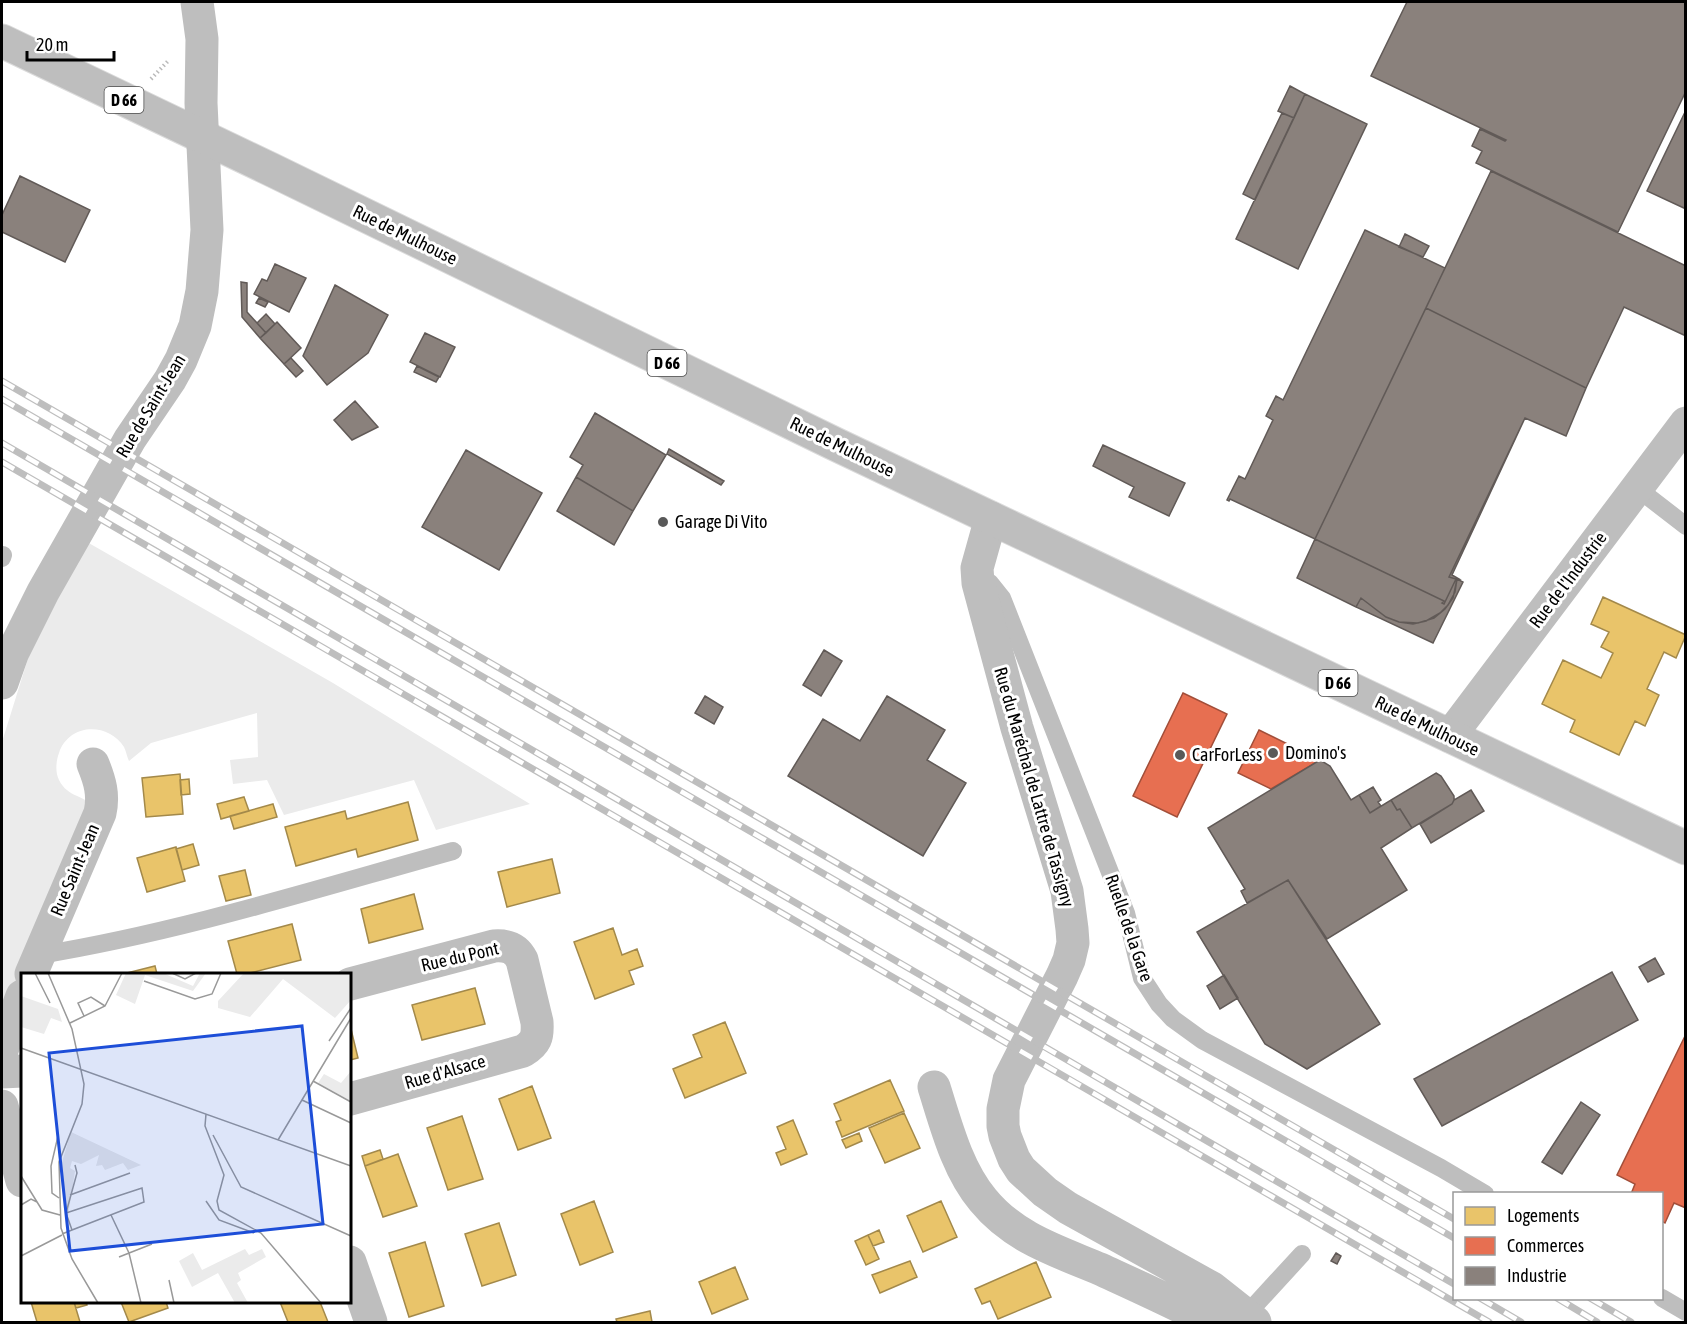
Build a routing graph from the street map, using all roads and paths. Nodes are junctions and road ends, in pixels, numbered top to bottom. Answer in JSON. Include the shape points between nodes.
{"nodes":[{"id":1,"x":197,"y":2,"type":"edge"},
{"id":2,"x":2,"y":41,"type":"edge"},
{"id":3,"x":203,"y":136,"type":"junction"},
{"id":4,"x":1686,"y":423,"type":"edge"},
{"id":5,"x":1637,"y":488,"type":"junction"},
{"id":6,"x":991,"y":518,"type":"junction"},
{"id":7,"x":1686,"y":526,"type":"edge"},
{"id":8,"x":977,"y":574,"type":"junction"},
{"id":9,"x":2,"y":683,"type":"edge"},
{"id":10,"x":1449,"y":736,"type":"junction"},
{"id":11,"x":93,"y":764,"type":"dead end"},
{"id":12,"x":1686,"y":848,"type":"edge"},
{"id":13,"x":453,"y":850,"type":"dead end"},
{"id":14,"x":36,"y":965,"type":"edge"},
{"id":15,"x":351,"y":984,"type":"edge"},
{"id":16,"x":21,"y":999,"type":"edge"},
{"id":17,"x":536,"y":1038,"type":"joint"},
{"id":18,"x":2,"y":1050,"type":"edge"},
{"id":19,"x":21,"y":1071,"type":"edge"},
{"id":20,"x":2,"y":1072,"type":"edge"},
{"id":21,"x":934,"y":1088,"type":"dead end"},
{"id":22,"x":351,"y":1099,"type":"edge"},
{"id":23,"x":2,"y":1106,"type":"edge"},
{"id":24,"x":21,"y":1177,"type":"edge"},
{"id":25,"x":21,"y":1190,"type":"edge"},
{"id":26,"x":1482,"y":1192,"type":"edge"},
{"id":27,"x":2,"y":1196,"type":"edge"},
{"id":28,"x":1302,"y":1254,"type":"dead end"},
{"id":29,"x":351,"y":1265,"type":"edge"},
{"id":30,"x":1663,"y":1299,"type":"edge"},
{"id":31,"x":1686,"y":1312,"type":"edge"},
{"id":32,"x":1251,"y":1319,"type":"edge"},
{"id":33,"x":371,"y":1323,"type":"edge"},
{"id":34,"x":1211,"y":1323,"type":"edge"}],
"edges":[{"from":1,"to":3,"type":"street","name":"Rue de Saint-Jean","via":[[202,39]]},
{"from":2,"to":3,"type":"street","name":"Rue de Mulhouse","number":"D 66"},
{"from":3,"to":6,"type":"street","name":"Rue de Mulhouse","number":"D 66"},
{"from":3,"to":9,"type":"street","name":"Rue de Saint-Jean","via":[[207,230],[195,326],[176,370],[130,439],[27,622]]},
{"from":4,"to":5,"type":"street","name":"Rue de l'Industrie"},
{"from":5,"to":7,"type":"lane"},
{"from":5,"to":10,"type":"street","name":"Rue de l'Industrie"},
{"from":6,"to":8,"type":"street"},
{"from":6,"to":10,"type":"street","name":"Rue de Mulhouse","number":"D 66"},
{"from":8,"to":26,"type":"lane","name":"Ruelle de la Gare","via":[[1002,598],[1126,913],[1142,978],[1159,1004],[1202,1040]]},
{"from":8,"to":32,"type":"street","name":"Rue du Maréchal de Lattre de Tassigny","via":[[1017,728],[1067,891],[1073,943],[1062,976],[1008,1080],[1003,1126],[1009,1149],[1021,1170],[1045,1192],[1212,1288]]},
{"from":10,"to":12,"type":"street","name":"Rue de Mulhouse","number":"D 66"},
{"from":11,"to":14,"type":"street","name":"Rue Saint-Jean","via":[[102,795],[100,813]]},
{"from":13,"to":14,"type":"lane"},
{"from":15,"to":17,"type":"street","name":"Rue du Pont","via":[[494,946],[511,947],[522,960],[537,1022]]},
{"from":16,"to":18,"type":"street"},
{"from":17,"to":22,"type":"street","name":"Rue d'Alsace","via":[[523,1051]]},
{"from":19,"to":20,"type":"street"},
{"from":21,"to":34,"type":"street","via":[[970,1180],[981,1199],[1008,1226],[1044,1247]]},
{"from":23,"to":24,"type":"street"},
{"from":25,"to":27,"type":"street"},
{"from":28,"to":32,"type":"lane"},
{"from":29,"to":33,"type":"street"},
{"from":30,"to":31,"type":"lane"}]}
